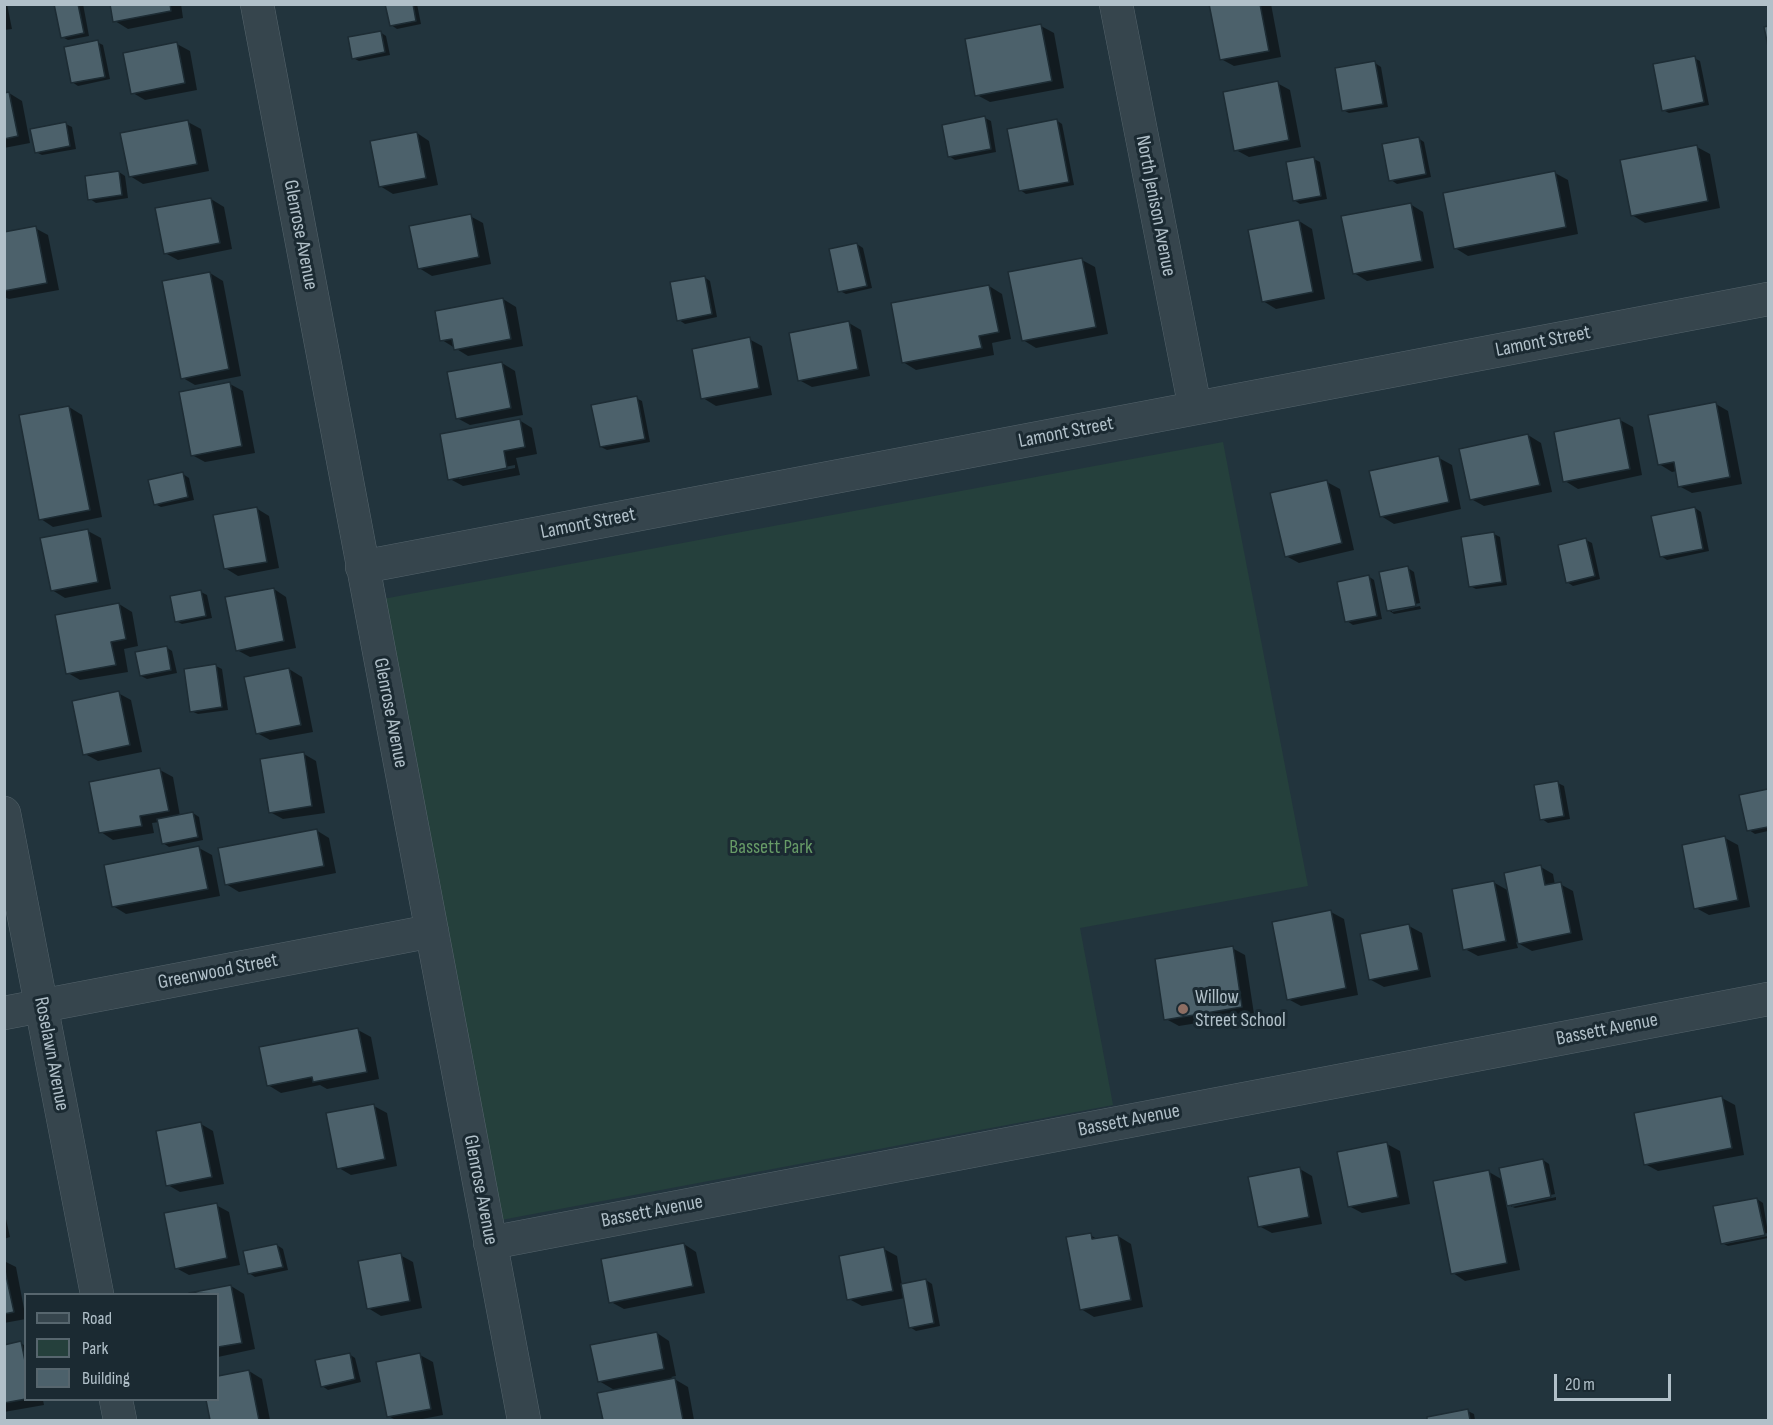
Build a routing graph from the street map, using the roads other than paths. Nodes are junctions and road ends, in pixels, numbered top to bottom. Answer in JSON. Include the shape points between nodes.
{"nodes":[{"id":1,"x":257,"y":4,"type":"edge"},
{"id":2,"x":1116,"y":4,"type":"edge"},
{"id":3,"x":1768,"y":298,"type":"edge"},
{"id":4,"x":1195,"y":408,"type":"junction"},
{"id":5,"x":363,"y":567,"type":"junction"},
{"id":6,"x":4,"y":813,"type":"edge"},
{"id":7,"x":432,"y":931,"type":"junction"},
{"id":8,"x":1768,"y":999,"type":"edge"},
{"id":9,"x":42,"y":1005,"type":"junction"},
{"id":10,"x":4,"y":1012,"type":"edge"},
{"id":11,"x":490,"y":1243,"type":"junction"},
{"id":12,"x":97,"y":1293,"type":"edge"},
{"id":13,"x":116,"y":1401,"type":"edge"},
{"id":14,"x":120,"y":1420,"type":"edge"},
{"id":15,"x":524,"y":1420,"type":"edge"}],
"edges":[{"from":1,"to":5,"type":"street","name":"Glenrose Avenue"},
{"from":2,"to":4,"type":"street","name":"North Jenison Avenue"},
{"from":3,"to":4,"type":"street","name":"Lamont Street"},
{"from":4,"to":5,"type":"street","name":"Lamont Street"},
{"from":5,"to":7,"type":"street","name":"Glenrose Avenue"},
{"from":6,"to":9,"type":"street","name":"Roselawn Avenue"},
{"from":7,"to":9,"type":"street","name":"Greenwood Street"},
{"from":7,"to":11,"type":"street","name":"Glenrose Avenue"},
{"from":8,"to":11,"type":"street","name":"Bassett Avenue"},
{"from":9,"to":10,"type":"street","name":"Greenwood Street"},
{"from":9,"to":12,"type":"street","name":"Roselawn Avenue"},
{"from":11,"to":15,"type":"street","name":"Glenrose Avenue"},
{"from":13,"to":14,"type":"street"}]}
